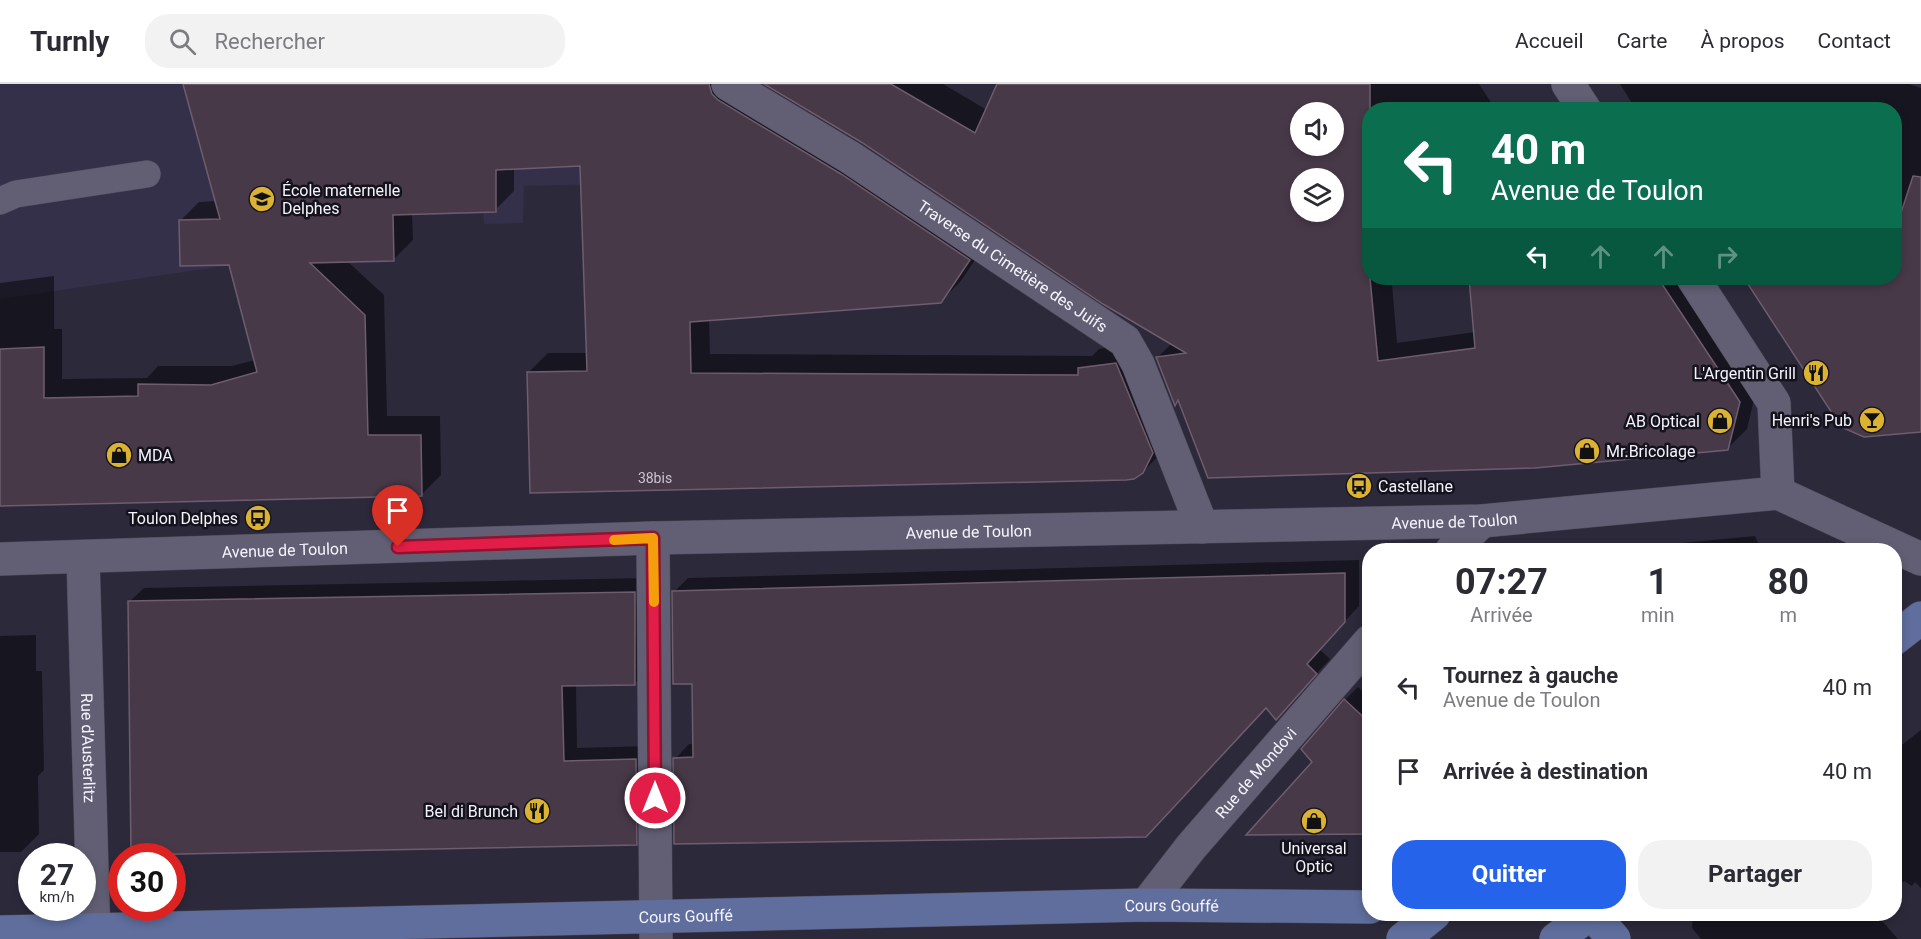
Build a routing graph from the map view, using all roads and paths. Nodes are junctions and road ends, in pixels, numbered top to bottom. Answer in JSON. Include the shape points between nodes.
{"nodes":[{"id":1,"x":728,"y":84,"type":"edge"},
{"id":2,"x":1568,"y":84,"type":"edge"},
{"id":3,"x":1580,"y":102,"type":"edge"},
{"id":4,"x":147,"y":174,"type":"dead end"},
{"id":5,"x":0,"y":201,"type":"edge"},
{"id":6,"x":1698,"y":285,"type":"edge"},
{"id":7,"x":1778,"y":493,"type":"junction"},
{"id":8,"x":1482,"y":521,"type":"junction"},
{"id":9,"x":1202,"y":527,"type":"junction"},
{"id":10,"x":653,"y":538,"type":"junction"},
{"id":11,"x":1459,"y":543,"type":"edge"},
{"id":12,"x":1886,"y":543,"type":"edge"},
{"id":13,"x":1902,"y":550,"type":"edge"},
{"id":14,"x":83,"y":558,"type":"junction"},
{"id":15,"x":0,"y":559,"type":"edge"},
{"id":16,"x":1921,"y":559,"type":"edge"},
{"id":17,"x":1921,"y":618,"type":"edge"},
{"id":18,"x":1902,"y":633,"type":"edge"},
{"id":19,"x":1362,"y":649,"type":"edge"},
{"id":20,"x":1146,"y":904,"type":"junction"},
{"id":21,"x":1362,"y":907,"type":"edge"},
{"id":22,"x":1425,"y":921,"type":"edge"},
{"id":23,"x":1581,"y":921,"type":"edge"},
{"id":24,"x":1597,"y":921,"type":"edge"},
{"id":25,"x":656,"y":928,"type":"edge"},
{"id":26,"x":0,"y":933,"type":"edge"},
{"id":27,"x":94,"y":935,"type":"edge"},
{"id":28,"x":1403,"y":939,"type":"edge"},
{"id":29,"x":1556,"y":939,"type":"edge"},
{"id":30,"x":1614,"y":939,"type":"edge"}],
"edges":[{"from":1,"to":9,"type":"street","name":"Traverse du Cimetière des Juifs","via":[[851,158],[1125,341],[1138,364]]},
{"from":2,"to":3,"type":"street"},
{"from":4,"to":5,"type":"lane","via":[[16,194]]},
{"from":6,"to":7,"type":"street","via":[[1774,403]]},
{"from":7,"to":8,"type":"street","name":"Avenue de Toulon"},
{"from":7,"to":12,"type":"street"},
{"from":8,"to":9,"type":"street","name":"Avenue de Toulon"},
{"from":8,"to":11,"type":"street"},
{"from":9,"to":10,"type":"street","name":"Avenue de Toulon"},
{"from":10,"to":14,"type":"street","name":"Avenue de Toulon"},
{"from":10,"to":25,"type":"street"},
{"from":13,"to":16,"type":"street"},
{"from":14,"to":15,"type":"street","name":"Avenue de Toulon"},
{"from":14,"to":27,"type":"street","name":"Rue d'Austerlitz"},
{"from":17,"to":18,"type":"main road"},
{"from":19,"to":20,"type":"street","name":"Rue de Mondovi"},
{"from":20,"to":21,"type":"main road","name":"Cours Gouffé"},
{"from":20,"to":25,"type":"main road","name":"Cours Gouffé"},
{"from":22,"to":28,"type":"main road"},
{"from":23,"to":29,"type":"main road"},
{"from":24,"to":30,"type":"main road"},
{"from":25,"to":27,"type":"main road","name":"Cours Gouffé"},
{"from":26,"to":27,"type":"main road","name":"Cours Gouffé"}]}
